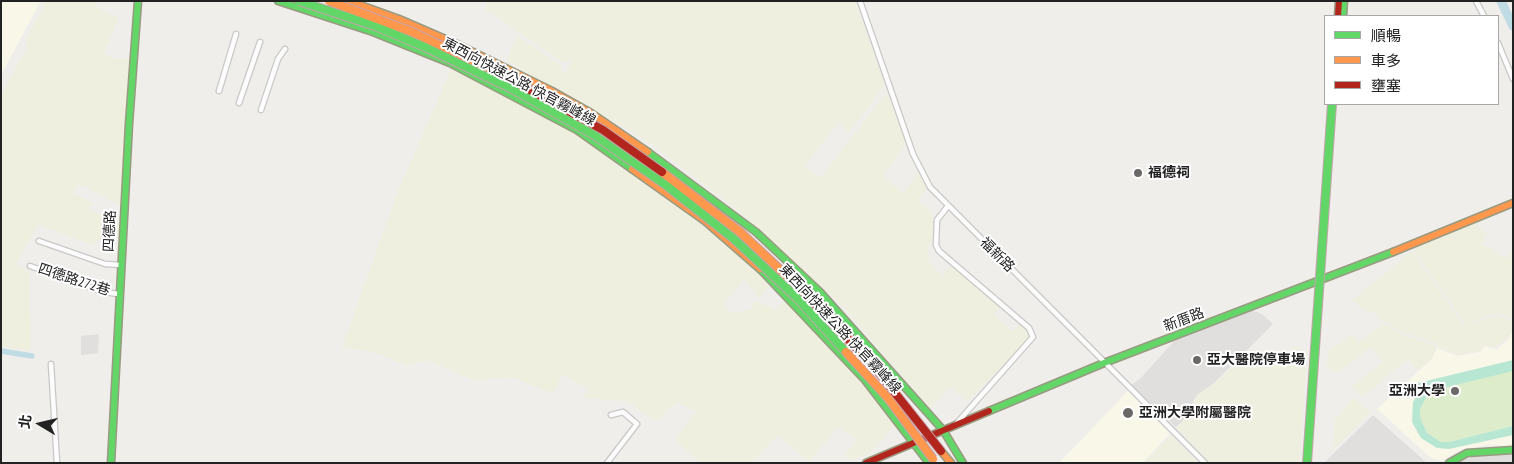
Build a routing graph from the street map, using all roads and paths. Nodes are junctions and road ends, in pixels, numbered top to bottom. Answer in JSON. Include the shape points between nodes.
{"nodes":[{"id":1,"x":138,"y":1,"type":"edge"},
{"id":2,"x":278,"y":1,"type":"edge"},
{"id":3,"x":299,"y":1,"type":"edge"},
{"id":4,"x":329,"y":1,"type":"edge"},
{"id":5,"x":349,"y":1,"type":"edge"},
{"id":6,"x":860,"y":1,"type":"edge"},
{"id":7,"x":1339,"y":1,"type":"edge"},
{"id":8,"x":1344,"y":1,"type":"edge"},
{"id":9,"x":1476,"y":1,"type":"edge"},
{"id":10,"x":1338,"y":15,"type":"edge"},
{"id":11,"x":1343,"y":15,"type":"edge"},
{"id":12,"x":1483,"y":15,"type":"edge"},
{"id":13,"x":236,"y":34,"type":"dead end"},
{"id":14,"x":260,"y":42,"type":"dead end"},
{"id":15,"x":1499,"y":45,"type":"edge"},
{"id":16,"x":285,"y":49,"type":"dead end"},
{"id":17,"x":1513,"y":78,"type":"edge"},
{"id":18,"x":219,"y":91,"type":"dead end"},
{"id":19,"x":239,"y":103,"type":"dead end"},
{"id":20,"x":1332,"y":105,"type":"edge"},
{"id":21,"x":1337,"y":105,"type":"edge"},
{"id":22,"x":261,"y":110,"type":"dead end"},
{"id":23,"x":1513,"y":203,"type":"edge"},
{"id":24,"x":948,"y":206,"type":"junction"},
{"id":25,"x":39,"y":242,"type":"dead end"},
{"id":26,"x":121,"y":265,"type":"junction"},
{"id":27,"x":30,"y":266,"type":"dead end"},
{"id":28,"x":119,"y":294,"type":"junction"},
{"id":29,"x":1104,"y":363,"type":"junction"},
{"id":30,"x":52,"y":364,"type":"dead end"},
{"id":31,"x":611,"y":414,"type":"dead end"},
{"id":32,"x":956,"y":424,"type":"junction"},
{"id":33,"x":943,"y":430,"type":"junction"},
{"id":34,"x":913,"y":444,"type":"junction"},
{"id":35,"x":1513,"y":450,"type":"edge"},
{"id":36,"x":933,"y":462,"type":"edge"},
{"id":37,"x":57,"y":463,"type":"edge"},
{"id":38,"x":111,"y":463,"type":"edge"},
{"id":39,"x":607,"y":463,"type":"edge"},
{"id":40,"x":866,"y":463,"type":"edge"},
{"id":41,"x":950,"y":463,"type":"edge"},
{"id":42,"x":963,"y":463,"type":"edge"},
{"id":43,"x":1205,"y":463,"type":"edge"},
{"id":44,"x":1307,"y":463,"type":"edge"},
{"id":45,"x":1312,"y":463,"type":"edge"},
{"id":46,"x":1449,"y":463,"type":"edge"}],
"edges":[{"from":1,"to":26,"type":"main road","name":"四德路"},
{"from":2,"to":34,"type":"main road","via":[[374,32],[450,63],[577,130],[705,221],[749,258],[865,380]]},
{"from":3,"to":36,"type":"main road","name":"東西向快速公路 快官霧峰線","bridge":true,"via":[[374,26],[512,89],[594,135],[667,186],[734,239],[797,298],[882,391]]},
{"from":4,"to":41,"type":"main road","name":"東西向快速公路 快官霧峰線","bridge":true,"via":[[412,32],[517,81],[603,130],[669,177],[740,232],[802,290],[876,368]]},
{"from":5,"to":33,"type":"main road","via":[[459,44],[552,90],[687,179],[756,232],[820,292]]},
{"from":6,"to":24,"type":"street","name":"福新路","via":[[913,154],[930,187]]},
{"from":7,"to":10,"type":"main road"},
{"from":8,"to":11,"type":"main road"},
{"from":9,"to":12,"type":"street"},
{"from":13,"to":18,"type":"street"},
{"from":14,"to":19,"type":"street"},
{"from":15,"to":17,"type":"street"},
{"from":16,"to":22,"type":"street"},
{"from":20,"to":44,"type":"main road","bridge":true},
{"from":21,"to":45,"type":"main road"},
{"from":23,"to":29,"type":"main road","name":"新厝路"},
{"from":24,"to":29,"type":"street","name":"福新路"},
{"from":24,"to":32,"type":"street","via":[[937,220],[938,251],[1029,328],[1033,337]]},
{"from":25,"to":26,"type":"street","via":[[105,264]]},
{"from":26,"to":28,"type":"main road","name":"四德路"},
{"from":27,"to":28,"type":"street","name":"四德路272巷","via":[[103,292]]},
{"from":28,"to":38,"type":"main road","name":"四德路"},
{"from":29,"to":32,"type":"main road","name":"新厝路"},
{"from":29,"to":43,"type":"street","name":"福新路"},
{"from":30,"to":37,"type":"street"},
{"from":31,"to":39,"type":"street","via":[[623,412],[636,424]]},
{"from":32,"to":33,"type":"main road","name":"新厝路"},
{"from":33,"to":34,"type":"main road","name":"新厝路"},
{"from":33,"to":42,"type":"main road"},
{"from":34,"to":36,"type":"main road"},
{"from":34,"to":40,"type":"main road","name":"新厝路"},
{"from":35,"to":46,"type":"main road","via":[[1467,453]]}]}
